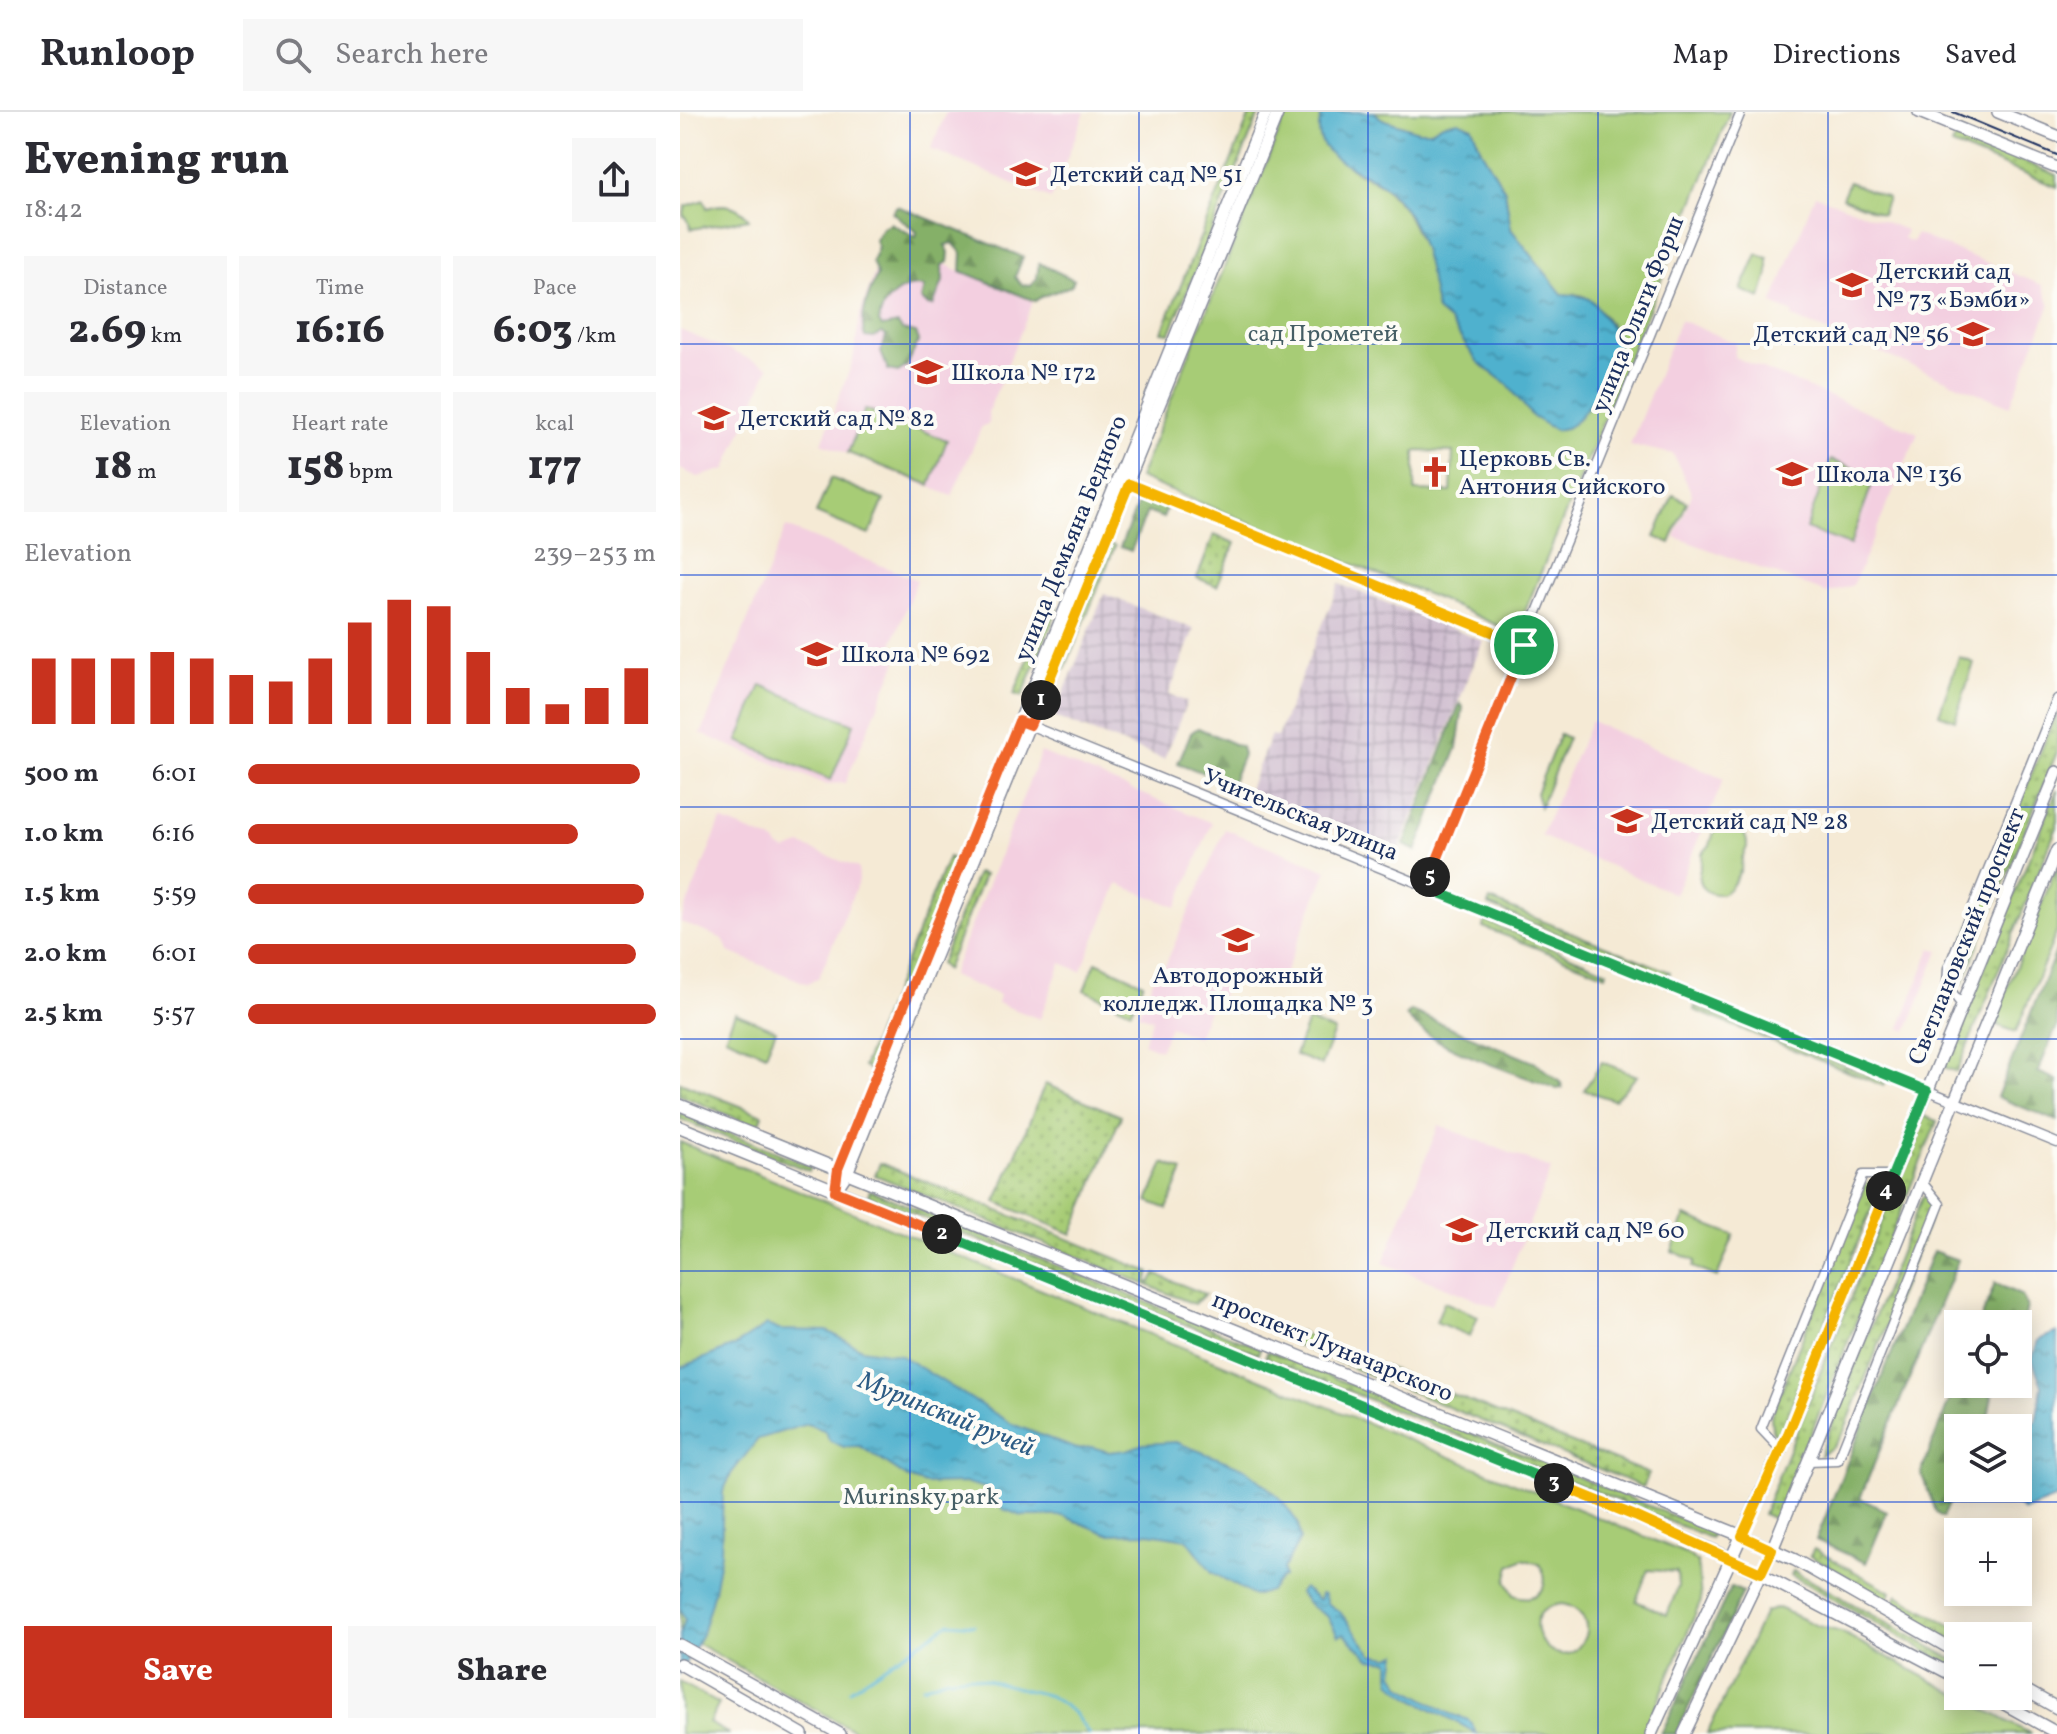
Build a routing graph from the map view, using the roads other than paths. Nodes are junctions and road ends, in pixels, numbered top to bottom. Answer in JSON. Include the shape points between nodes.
{"nodes":[{"id":1,"x":1266,"y":112,"type":"edge"},
{"id":2,"x":1278,"y":112,"type":"edge"},
{"id":3,"x":1741,"y":112,"type":"edge"},
{"id":4,"x":1919,"y":112,"type":"edge"},
{"id":5,"x":1998,"y":112,"type":"edge"},
{"id":6,"x":2057,"y":136,"type":"edge"},
{"id":7,"x":2057,"y":168,"type":"edge"},
{"id":8,"x":1123,"y":482,"type":"junction"},
{"id":9,"x":1524,"y":645,"type":"junction"},
{"id":10,"x":2057,"y":699,"type":"edge"},
{"id":11,"x":1025,"y":723,"type":"junction"},
{"id":12,"x":2057,"y":772,"type":"edge"},
{"id":13,"x":2057,"y":850,"type":"edge"},
{"id":14,"x":1425,"y":887,"type":"junction"},
{"id":15,"x":1962,"y":1005,"type":"junction"},
{"id":16,"x":1927,"y":1091,"type":"junction"},
{"id":17,"x":1953,"y":1101,"type":"junction"},
{"id":18,"x":680,"y":1105,"type":"edge"},
{"id":19,"x":680,"y":1127,"type":"edge"},
{"id":20,"x":2057,"y":1143,"type":"edge"},
{"id":21,"x":842,"y":1171,"type":"junction"},
{"id":22,"x":1893,"y":1175,"type":"junction"},
{"id":23,"x":1921,"y":1181,"type":"junction"},
{"id":24,"x":835,"y":1191,"type":"junction"},
{"id":25,"x":1781,"y":1450,"type":"junction"},
{"id":26,"x":1808,"y":1461,"type":"junction"},
{"id":27,"x":1742,"y":1536,"type":"junction"},
{"id":28,"x":1772,"y":1550,"type":"junction"},
{"id":29,"x":1732,"y":1559,"type":"junction"},
{"id":30,"x":1761,"y":1573,"type":"junction"},
{"id":31,"x":680,"y":1645,"type":"edge"},
{"id":32,"x":1944,"y":1645,"type":"edge"},
{"id":33,"x":680,"y":1664,"type":"edge"},
{"id":34,"x":1944,"y":1671,"type":"edge"},
{"id":35,"x":2032,"y":1694,"type":"edge"},
{"id":36,"x":2057,"y":1708,"type":"edge"},
{"id":37,"x":2015,"y":1710,"type":"edge"},
{"id":38,"x":2057,"y":1733,"type":"edge"},
{"id":39,"x":802,"y":1734,"type":"edge"},
{"id":40,"x":840,"y":1734,"type":"edge"},
{"id":41,"x":1651,"y":1734,"type":"edge"},
{"id":42,"x":1684,"y":1734,"type":"edge"}],
"edges":[{"from":1,"to":8,"type":"main road","name":"улица Демьяна Бедного"},
{"from":2,"to":8,"type":"main road","name":"улица Демьяна Бедного"},
{"from":3,"to":9,"type":"street","name":"улица Ольги Форш"},
{"from":4,"to":7,"type":"main road"},
{"from":5,"to":6,"type":"main road"},
{"from":8,"to":9,"type":"street"},
{"from":8,"to":11,"type":"main road","name":"улица Демьяна Бедного"},
{"from":9,"to":14,"type":"street","name":"улица Ольги Форш"},
{"from":10,"to":15,"type":"street","via":[[1948,968],[1947,986]]},
{"from":11,"to":14,"type":"street","name":"Учительская улица"},
{"from":11,"to":21,"type":"main road","name":"улица Демьяна Бедного"},
{"from":12,"to":15,"type":"main road","name":"Светлановский проспект"},
{"from":13,"to":17,"type":"main road","name":"Светлановский проспект"},
{"from":14,"to":16,"type":"street","name":"Учительская улица"},
{"from":15,"to":16,"type":"main road","name":"Светлановский проспект"},
{"from":16,"to":17,"type":"street","name":"Учительская улица"},
{"from":16,"to":22,"type":"main road","name":"Светлановский проспект"},
{"from":17,"to":20,"type":"street","name":"Учительская улица"},
{"from":17,"to":23,"type":"main road","name":"Светлановский проспект"},
{"from":18,"to":21,"type":"main road","name":"проспект Луначарского"},
{"from":19,"to":24,"type":"main road","name":"проспект Луначарского"},
{"from":21,"to":24,"type":"main road","name":"улица Демьяна Бедного"},
{"from":21,"to":27,"type":"main road","name":"проспект Луначарского"},
{"from":22,"to":25,"type":"main road","name":"Светлановский проспект"},
{"from":22,"to":25,"type":"street","via":[[1863,1175],[1761,1429]]},
{"from":23,"to":26,"type":"main road","name":"Светлановский проспект"},
{"from":23,"to":26,"type":"street","via":[[1940,1204],[1838,1460]]},
{"from":24,"to":29,"type":"main road","name":"проспект Луначарского"},
{"from":25,"to":27,"type":"main road","name":"Светлановский проспект"},
{"from":26,"to":28,"type":"main road","name":"Светлановский проспект"},
{"from":27,"to":28,"type":"main road","name":"проспект Луначарского"},
{"from":27,"to":29,"type":"main road","name":"Светлановский проспект"},
{"from":28,"to":30,"type":"main road","name":"Светлановский проспект"},
{"from":28,"to":32,"type":"main road","name":"проспект Луначарского"},
{"from":29,"to":30,"type":"main road","name":"проспект Луначарского"},
{"from":29,"to":41,"type":"main road","name":"Светлановский проспект"},
{"from":30,"to":34,"type":"main road","name":"проспект Луначарского"},
{"from":30,"to":42,"type":"main road","name":"Светлановский проспект"},
{"from":31,"to":40,"type":"main road"},
{"from":33,"to":39,"type":"main road"},
{"from":35,"to":36,"type":"main road"},
{"from":37,"to":38,"type":"main road"}]}
